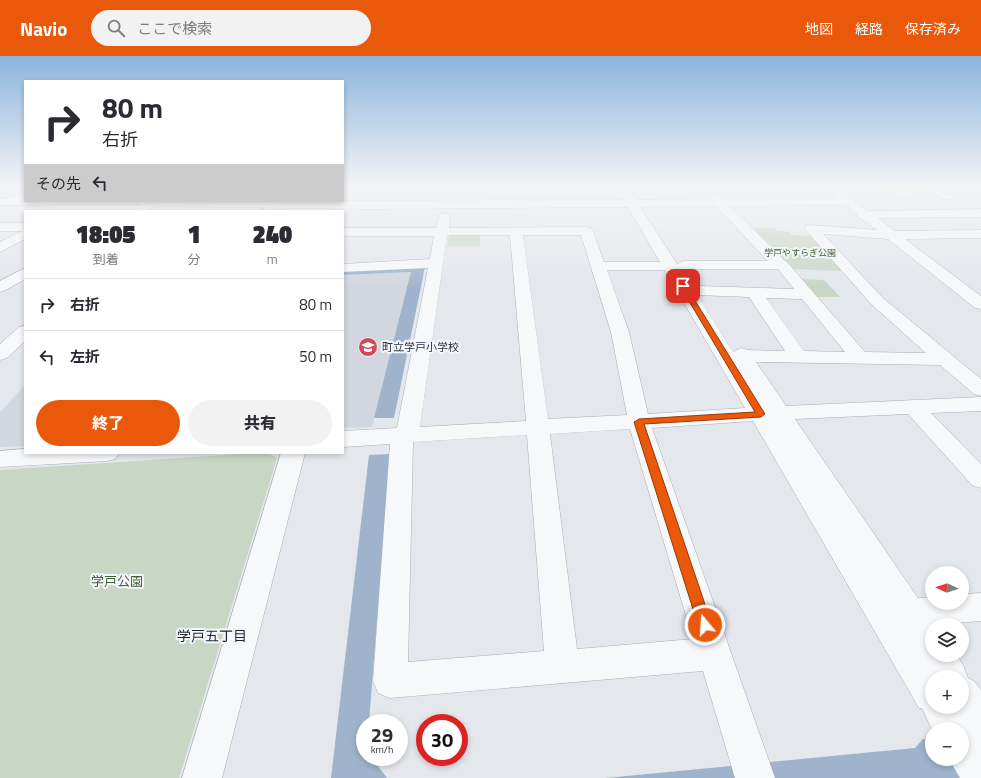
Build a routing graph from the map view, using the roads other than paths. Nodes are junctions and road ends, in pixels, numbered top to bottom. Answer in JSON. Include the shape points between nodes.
{"nodes":[{"id":1,"x":443,"y":221,"type":"edge"},
{"id":2,"x":649,"y":221,"type":"edge"},
{"id":3,"x":737,"y":221,"type":"edge"},
{"id":4,"x":870,"y":221,"type":"edge"},
{"id":5,"x":0,"y":227,"type":"edge"},
{"id":6,"x":24,"y":227,"type":"edge"},
{"id":7,"x":441,"y":231,"type":"junction"},
{"id":8,"x":516,"y":231,"type":"junction"},
{"id":9,"x":344,"y":232,"type":"edge"},
{"id":10,"x":24,"y":235,"type":"edge"},
{"id":11,"x":890,"y":236,"type":"junction"},
{"id":12,"x":977,"y":236,"type":"edge"},
{"id":13,"x":0,"y":248,"type":"edge"},
{"id":14,"x":435,"y":263,"type":"junction"},
{"id":15,"x":677,"y":265,"type":"junction"},
{"id":16,"x":780,"y":265,"type":"junction"},
{"id":17,"x":598,"y":266,"type":"junction"},
{"id":18,"x":344,"y":268,"type":"edge"},
{"id":19,"x":23,"y":280,"type":"edge"},
{"id":20,"x":0,"y":287,"type":"edge"},
{"id":21,"x":700,"y":291,"type":"junction"},
{"id":22,"x":754,"y":293,"type":"junction"},
{"id":23,"x":806,"y":294,"type":"junction"},
{"id":24,"x":981,"y":304,"type":"edge"},
{"id":25,"x":24,"y":332,"type":"edge"},
{"id":26,"x":0,"y":354,"type":"edge"},
{"id":27,"x":742,"y":356,"type":"junction"},
{"id":28,"x":799,"y":357,"type":"junction"},
{"id":29,"x":860,"y":358,"type":"junction"},
{"id":30,"x":945,"y":359,"type":"junction"},
{"id":31,"x":981,"y":390,"type":"edge"},
{"id":32,"x":981,"y":404,"type":"edge"},
{"id":33,"x":912,"y":408,"type":"junction"},
{"id":34,"x":770,"y":414,"type":"junction"},
{"id":35,"x":639,"y":422,"type":"junction"},
{"id":36,"x":538,"y":427,"type":"junction"},
{"id":37,"x":405,"y":435,"type":"junction"},
{"id":38,"x":344,"y":439,"type":"edge"},
{"id":39,"x":89,"y":454,"type":"edge"},
{"id":40,"x":293,"y":454,"type":"edge"},
{"id":41,"x":0,"y":459,"type":"edge"},
{"id":42,"x":981,"y":479,"type":"edge"},
{"id":43,"x":981,"y":607,"type":"edge"},
{"id":44,"x":910,"y":613,"type":"junction"},
{"id":45,"x":925,"y":636,"type":"edge"},
{"id":46,"x":715,"y":654,"type":"junction"},
{"id":47,"x":562,"y":667,"type":"junction"},
{"id":48,"x":925,"y":684,"type":"edge"},
{"id":49,"x":969,"y":704,"type":"edge"},
{"id":50,"x":981,"y":722,"type":"edge"},
{"id":51,"x":969,"y":756,"type":"edge"},
{"id":52,"x":751,"y":766,"type":"edge"},
{"id":53,"x":981,"y":776,"type":"edge"},
{"id":54,"x":202,"y":778,"type":"edge"}],
"edges":[{"from":1,"to":7,"type":"street"},
{"from":2,"to":15,"type":"street"},
{"from":3,"to":16,"type":"street"},
{"from":4,"to":11,"type":"street"},
{"from":5,"to":6,"type":"street"},
{"from":7,"to":8,"type":"street"},
{"from":7,"to":9,"type":"street"},
{"from":7,"to":14,"type":"street"},
{"from":8,"to":17,"type":"street","via":[[586,231]]},
{"from":8,"to":36,"type":"street"},
{"from":10,"to":13,"type":"street"},
{"from":11,"to":12,"type":"street"},
{"from":11,"to":24,"type":"street"},
{"from":11,"to":30,"type":"street","via":[[811,230],[877,301]]},
{"from":14,"to":18,"type":"street"},
{"from":14,"to":37,"type":"street"},
{"from":15,"to":16,"type":"street"},
{"from":15,"to":17,"type":"street"},
{"from":15,"to":21,"type":"street"},
{"from":15,"to":34,"type":"street"},
{"from":16,"to":23,"type":"street"},
{"from":17,"to":35,"type":"street","via":[[620,332]]},
{"from":19,"to":20,"type":"street"},
{"from":21,"to":22,"type":"street"},
{"from":21,"to":27,"type":"street"},
{"from":22,"to":23,"type":"street"},
{"from":22,"to":28,"type":"street"},
{"from":23,"to":29,"type":"street"},
{"from":25,"to":26,"type":"street"},
{"from":27,"to":28,"type":"street"},
{"from":27,"to":34,"type":"street"},
{"from":28,"to":29,"type":"street"},
{"from":29,"to":30,"type":"street"},
{"from":30,"to":31,"type":"street"},
{"from":32,"to":33,"type":"street"},
{"from":33,"to":34,"type":"street"},
{"from":33,"to":42,"type":"street"},
{"from":34,"to":35,"type":"street"},
{"from":34,"to":44,"type":"street"},
{"from":34,"to":48,"type":"street"},
{"from":35,"to":36,"type":"street"},
{"from":35,"to":46,"type":"street"},
{"from":36,"to":37,"type":"street"},
{"from":36,"to":47,"type":"street"},
{"from":37,"to":38,"type":"street"},
{"from":37,"to":47,"type":"street","via":[[390,682]]},
{"from":39,"to":41,"type":"street"},
{"from":40,"to":54,"type":"street"},
{"from":43,"to":44,"type":"street"},
{"from":44,"to":45,"type":"street"},
{"from":46,"to":47,"type":"street"},
{"from":46,"to":52,"type":"street"},
{"from":49,"to":50,"type":"street"},
{"from":51,"to":53,"type":"street"}]}
